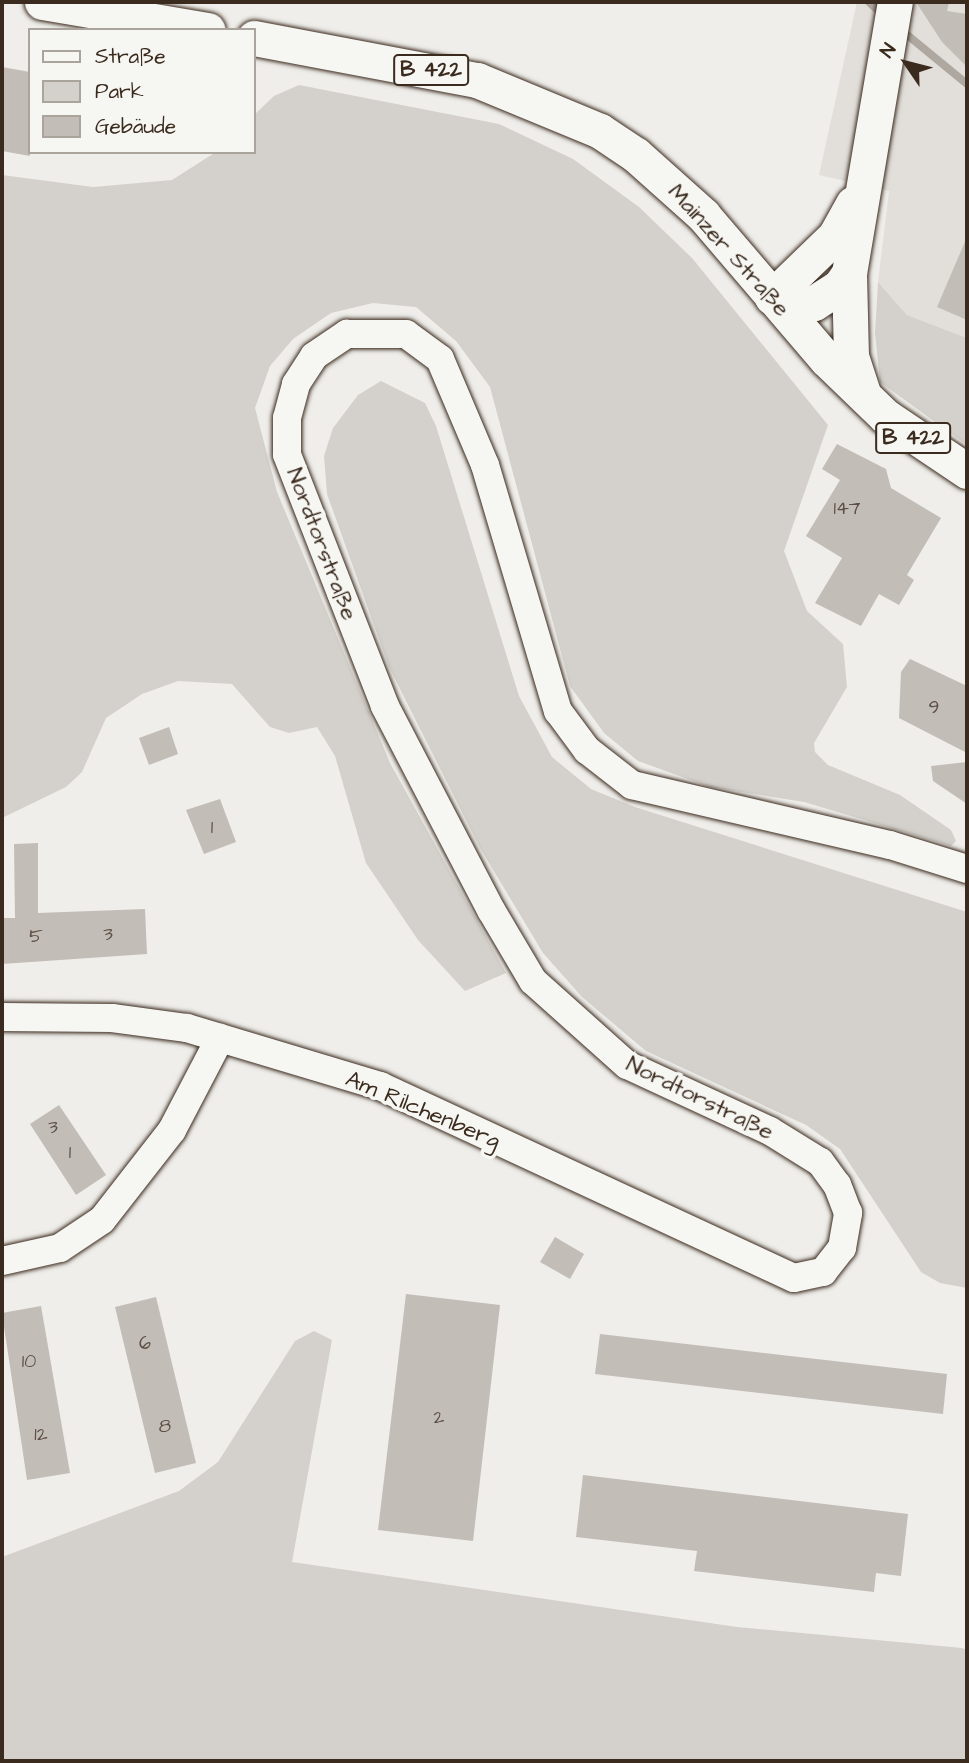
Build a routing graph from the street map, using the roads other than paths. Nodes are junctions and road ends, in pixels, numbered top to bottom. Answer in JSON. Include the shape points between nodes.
{"nodes":[{"id":1,"x":42,"y":2,"type":"edge"},
{"id":2,"x":895,"y":2,"type":"edge"},
{"id":3,"x":196,"y":28,"type":"edge"},
{"id":4,"x":256,"y":38,"type":"edge"},
{"id":5,"x":860,"y":184,"type":"junction"},
{"id":6,"x":849,"y":273,"type":"junction"},
{"id":7,"x":772,"y":297,"type":"junction"},
{"id":8,"x":864,"y":396,"type":"junction"},
{"id":9,"x":967,"y":471,"type":"edge"},
{"id":10,"x":967,"y":869,"type":"edge"},
{"id":11,"x":2,"y":1017,"type":"edge"},
{"id":12,"x":220,"y":1038,"type":"junction"},
{"id":13,"x":2,"y":1261,"type":"edge"},
{"id":14,"x":822,"y":1272,"type":"joint"}],
"edges":[{"from":1,"to":3,"type":"main road"},
{"from":2,"to":5,"type":"main road"},
{"from":4,"to":7,"type":"main road","name":"Mainzer Straße","number":"B 422","via":[[477,80],[581,121],[628,149],[669,182]]},
{"from":5,"to":6,"type":"main road"},
{"from":5,"to":7,"type":"main road","via":[[835,236]]},
{"from":6,"to":7,"type":"main road","via":[[840,286],[814,303],[786,303]]},
{"from":6,"to":8,"type":"main road","via":[[851,356]]},
{"from":7,"to":8,"type":"main road","name":"Mainzer Straße","number":"B 422"},
{"from":8,"to":9,"type":"main road","name":"Mainzer Straße","number":"B 422","via":[[909,435]]},
{"from":10,"to":14,"type":"street","name":"Nordtorstraße","via":[[890,845],[632,785],[587,750],[558,711],[485,465],[440,359],[406,334],[376,330],[347,334],[314,356],[296,384],[286,418],[287,454],[385,706],[491,910],[533,981],[627,1065],[770,1131],[820,1162],[844,1199],[849,1226],[842,1248]]},
{"from":11,"to":12,"type":"street","name":"Am Rilchenberg","via":[[112,1018]]},
{"from":12,"to":13,"type":"street","via":[[172,1130],[102,1220],[60,1248]]},
{"from":12,"to":14,"type":"street","name":"Am Rilchenberg","via":[[380,1086],[785,1274]]}]}
